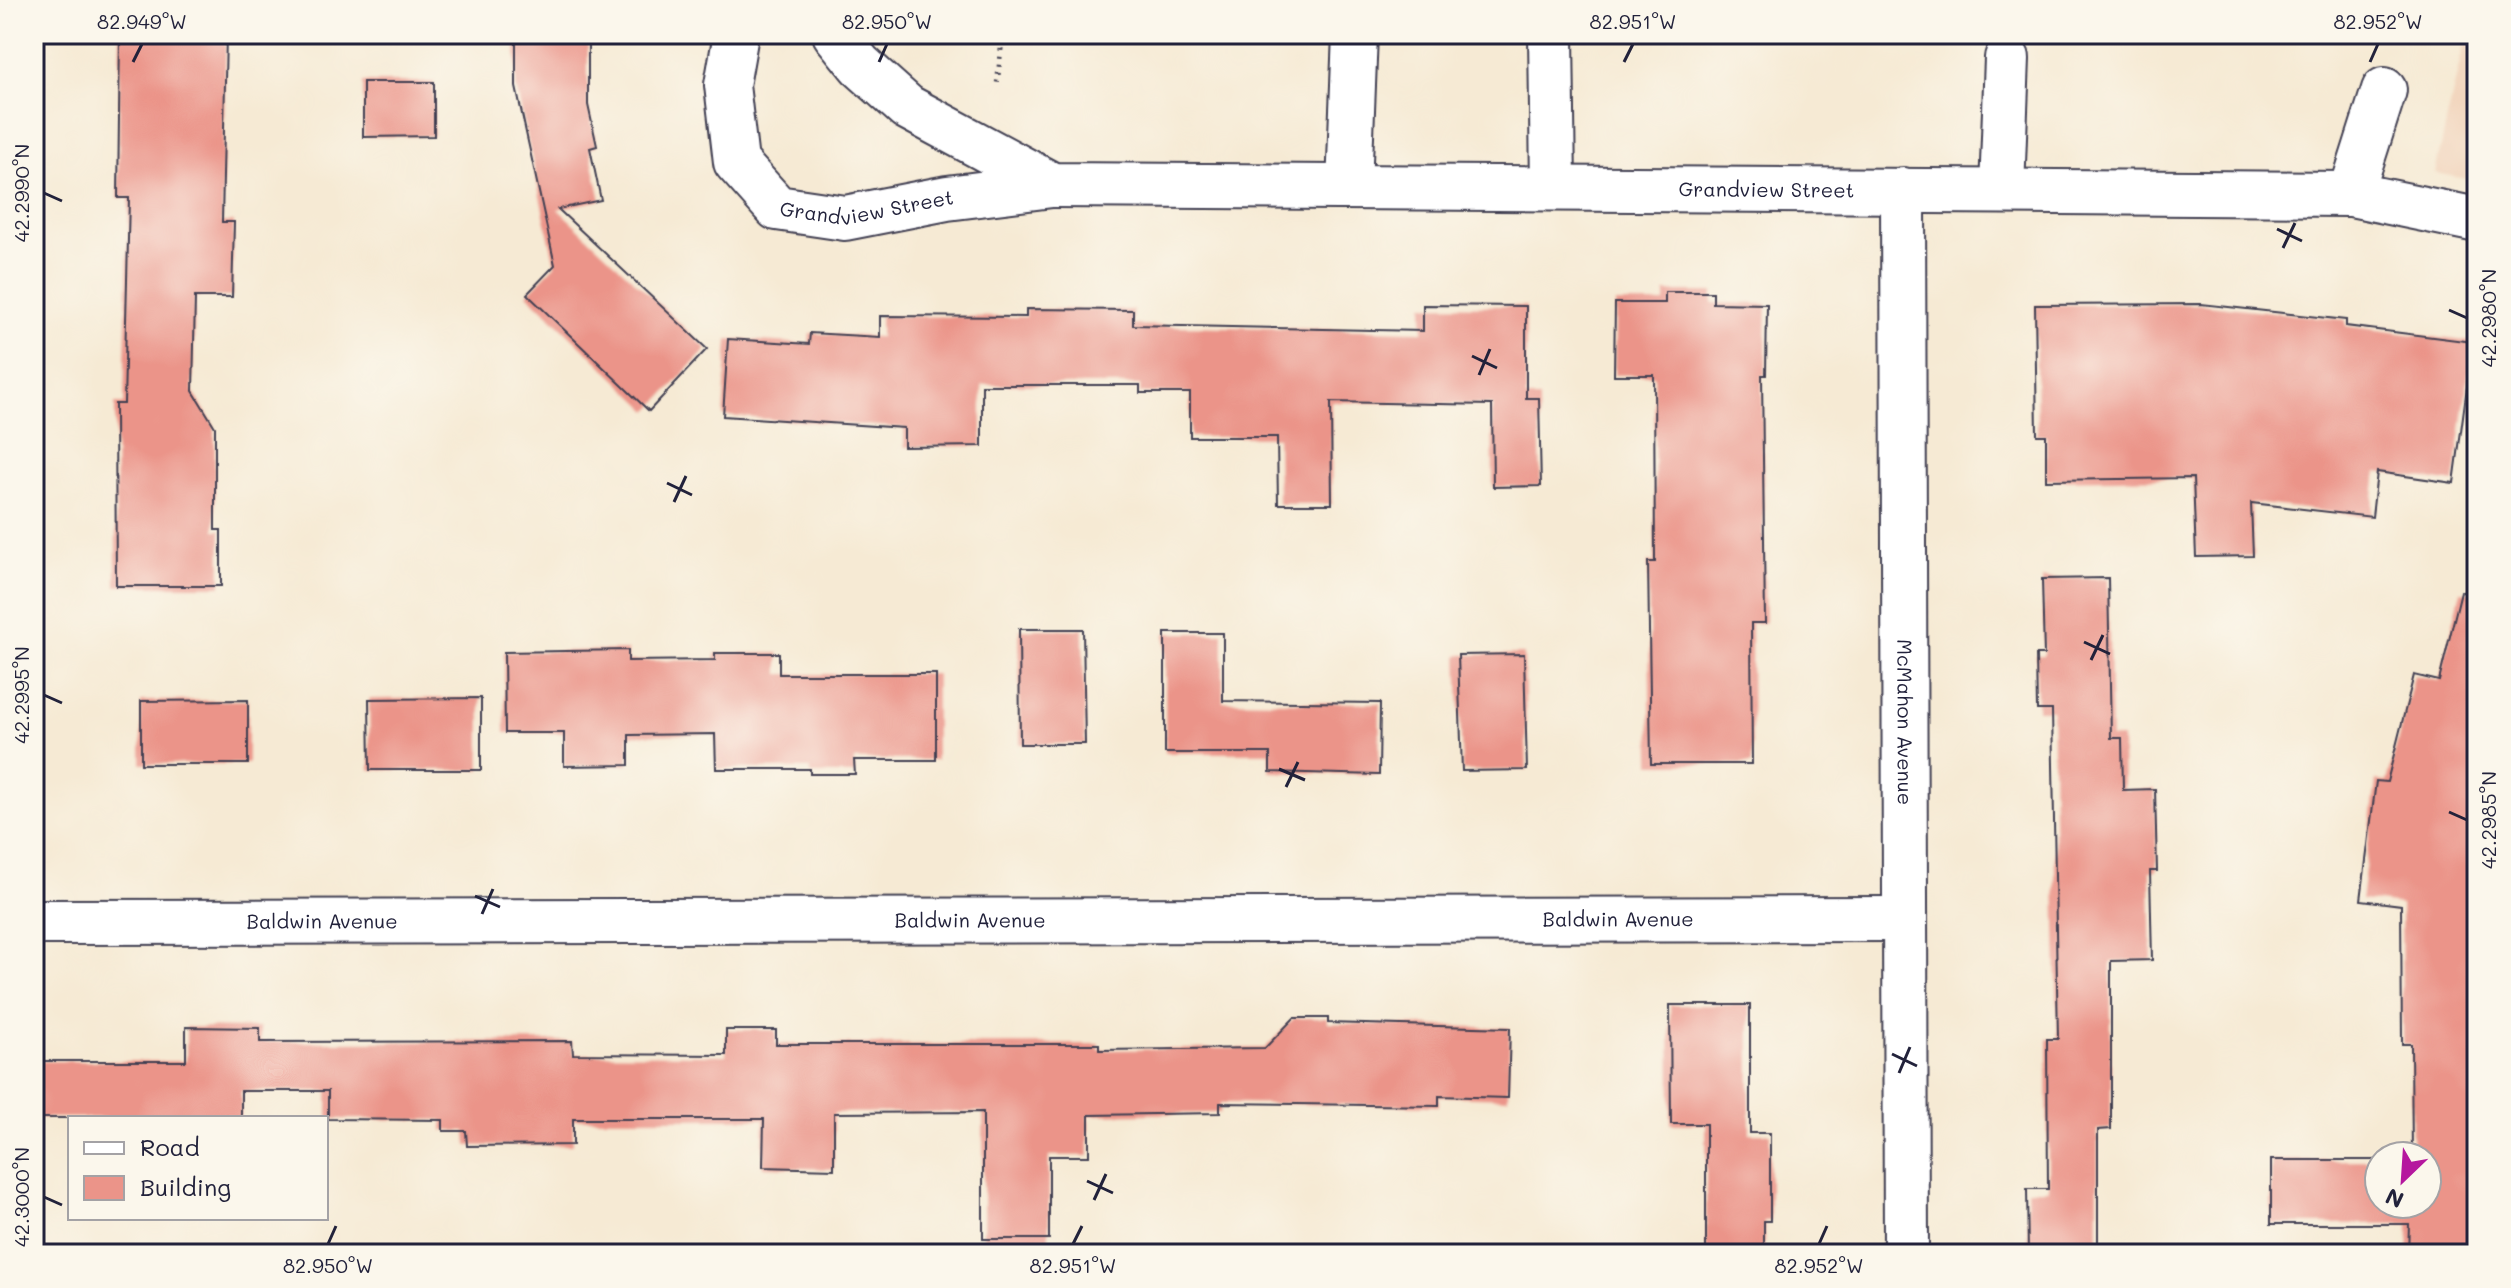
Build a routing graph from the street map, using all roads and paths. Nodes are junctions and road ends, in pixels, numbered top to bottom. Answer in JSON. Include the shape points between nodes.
{"nodes":[{"id":1,"x":736,"y":34,"type":"edge"},
{"id":2,"x":835,"y":34,"type":"edge"},
{"id":3,"x":995,"y":34,"type":"edge"},
{"id":4,"x":1355,"y":34,"type":"edge"},
{"id":5,"x":1551,"y":34,"type":"edge"},
{"id":6,"x":2007,"y":58,"type":"dead end"},
{"id":7,"x":997,"y":85,"type":"dead end"},
{"id":8,"x":2384,"y":90,"type":"dead end"},
{"id":9,"x":1052,"y":185,"type":"junction"},
{"id":10,"x":1349,"y":187,"type":"junction"},
{"id":11,"x":1553,"y":187,"type":"junction"},
{"id":12,"x":1903,"y":190,"type":"junction"},
{"id":13,"x":2002,"y":190,"type":"junction"},
{"id":14,"x":2351,"y":194,"type":"junction"},
{"id":15,"x":2477,"y":220,"type":"edge"},
{"id":16,"x":1905,"y":919,"type":"junction"},
{"id":17,"x":34,"y":922,"type":"edge"},
{"id":18,"x":1906,"y":1254,"type":"edge"}],
"edges":[{"from":1,"to":9,"type":"street","name":"Grandview Street","via":[[727,85],[736,162],[777,208],[845,218]]},
{"from":2,"to":9,"type":"street","name":"Grandview Street","via":[[907,107]]},
{"from":3,"to":7,"type":"path","via":[[1001,49]]},
{"from":4,"to":10,"type":"street"},
{"from":5,"to":11,"type":"street"},
{"from":6,"to":13,"type":"street"},
{"from":8,"to":14,"type":"street"},
{"from":9,"to":10,"type":"street","name":"Grandview Street"},
{"from":10,"to":11,"type":"street","name":"Grandview Street"},
{"from":11,"to":12,"type":"street","name":"Grandview Street"},
{"from":12,"to":13,"type":"street","name":"Grandview Street"},
{"from":12,"to":16,"type":"street","name":"McMahon Avenue"},
{"from":13,"to":14,"type":"street","name":"Grandview Street"},
{"from":14,"to":15,"type":"street","name":"Grandview Street"},
{"from":16,"to":17,"type":"street","name":"Baldwin Avenue"},
{"from":16,"to":18,"type":"street","name":"McMahon Avenue"}]}
